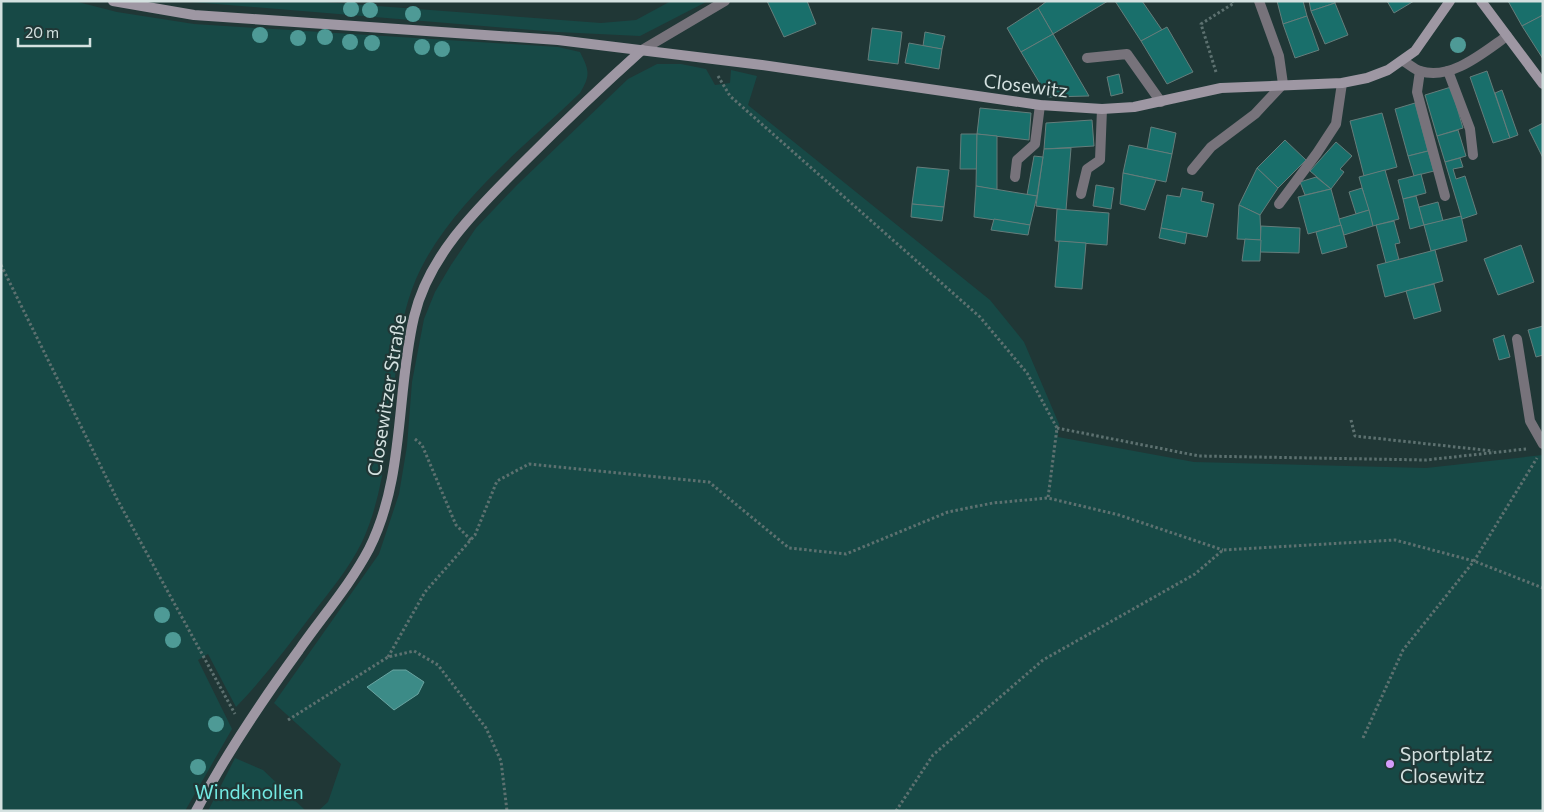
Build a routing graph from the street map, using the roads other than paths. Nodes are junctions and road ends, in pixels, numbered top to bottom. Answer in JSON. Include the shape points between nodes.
{"nodes":[{"id":1,"x":113,"y":1,"type":"edge"},
{"id":2,"x":725,"y":1,"type":"edge"},
{"id":3,"x":1259,"y":1,"type":"edge"},
{"id":4,"x":1450,"y":1,"type":"edge"},
{"id":5,"x":1481,"y":1,"type":"edge"},
{"id":6,"x":1507,"y":36,"type":"junction"},
{"id":7,"x":642,"y":50,"type":"junction"},
{"id":8,"x":1087,"y":58,"type":"dead end"},
{"id":9,"x":1403,"y":61,"type":"junction"},
{"id":10,"x":1448,"y":70,"type":"junction"},
{"id":11,"x":1420,"y":71,"type":"junction"},
{"id":12,"x":1542,"y":80,"type":"edge"},
{"id":13,"x":1342,"y":83,"type":"junction"},
{"id":14,"x":1282,"y":84,"type":"junction"},
{"id":15,"x":1161,"y":102,"type":"junction"},
{"id":16,"x":1040,"y":105,"type":"junction"},
{"id":17,"x":1102,"y":109,"type":"junction"},
{"id":18,"x":1473,"y":155,"type":"dead end"},
{"id":19,"x":1192,"y":170,"type":"dead end"},
{"id":20,"x":1015,"y":178,"type":"dead end"},
{"id":21,"x":1081,"y":194,"type":"dead end"},
{"id":22,"x":1445,"y":196,"type":"dead end"},
{"id":23,"x":1279,"y":204,"type":"dead end"},
{"id":24,"x":1517,"y":339,"type":"dead end"},
{"id":25,"x":1539,"y":446,"type":"edge"},
{"id":26,"x":196,"y":811,"type":"edge"}],
"edges":[{"from":1,"to":7,"type":"street","name":"Closewitz","via":[[194,15],[558,40]]},
{"from":2,"to":7,"type":"street"},
{"from":3,"to":14,"type":"street","via":[[1279,56]]},
{"from":4,"to":9,"type":"street","name":"Closewitz","via":[[1415,51]]},
{"from":5,"to":6,"type":"street"},
{"from":6,"to":10,"type":"street","via":[[1471,61]]},
{"from":6,"to":12,"type":"street"},
{"from":7,"to":16,"type":"street","name":"Closewitz"},
{"from":7,"to":26,"type":"street","name":"Closewitzer Straße","via":[[487,198],[440,258],[414,314],[388,494],[369,549],[243,730]]},
{"from":8,"to":15,"type":"street","via":[[1127,54]]},
{"from":9,"to":11,"type":"street"},
{"from":9,"to":13,"type":"street","name":"Closewitz","via":[[1367,78]]},
{"from":10,"to":11,"type":"street"},
{"from":10,"to":18,"type":"street","via":[[1470,129]]},
{"from":11,"to":22,"type":"street","via":[[1417,92]]},
{"from":13,"to":14,"type":"street","name":"Closewitz"},
{"from":13,"to":23,"type":"street","via":[[1336,124],[1318,154]]},
{"from":14,"to":15,"type":"street","name":"Closewitz","via":[[1221,88]]},
{"from":14,"to":19,"type":"street","via":[[1255,114],[1211,147]]},
{"from":15,"to":17,"type":"street","name":"Closewitz"},
{"from":16,"to":17,"type":"street","name":"Closewitz"},
{"from":16,"to":20,"type":"street","via":[[1035,144],[1017,160]]},
{"from":17,"to":21,"type":"street","via":[[1100,160],[1087,168]]},
{"from":24,"to":25,"type":"street","via":[[1530,422]]}]}
